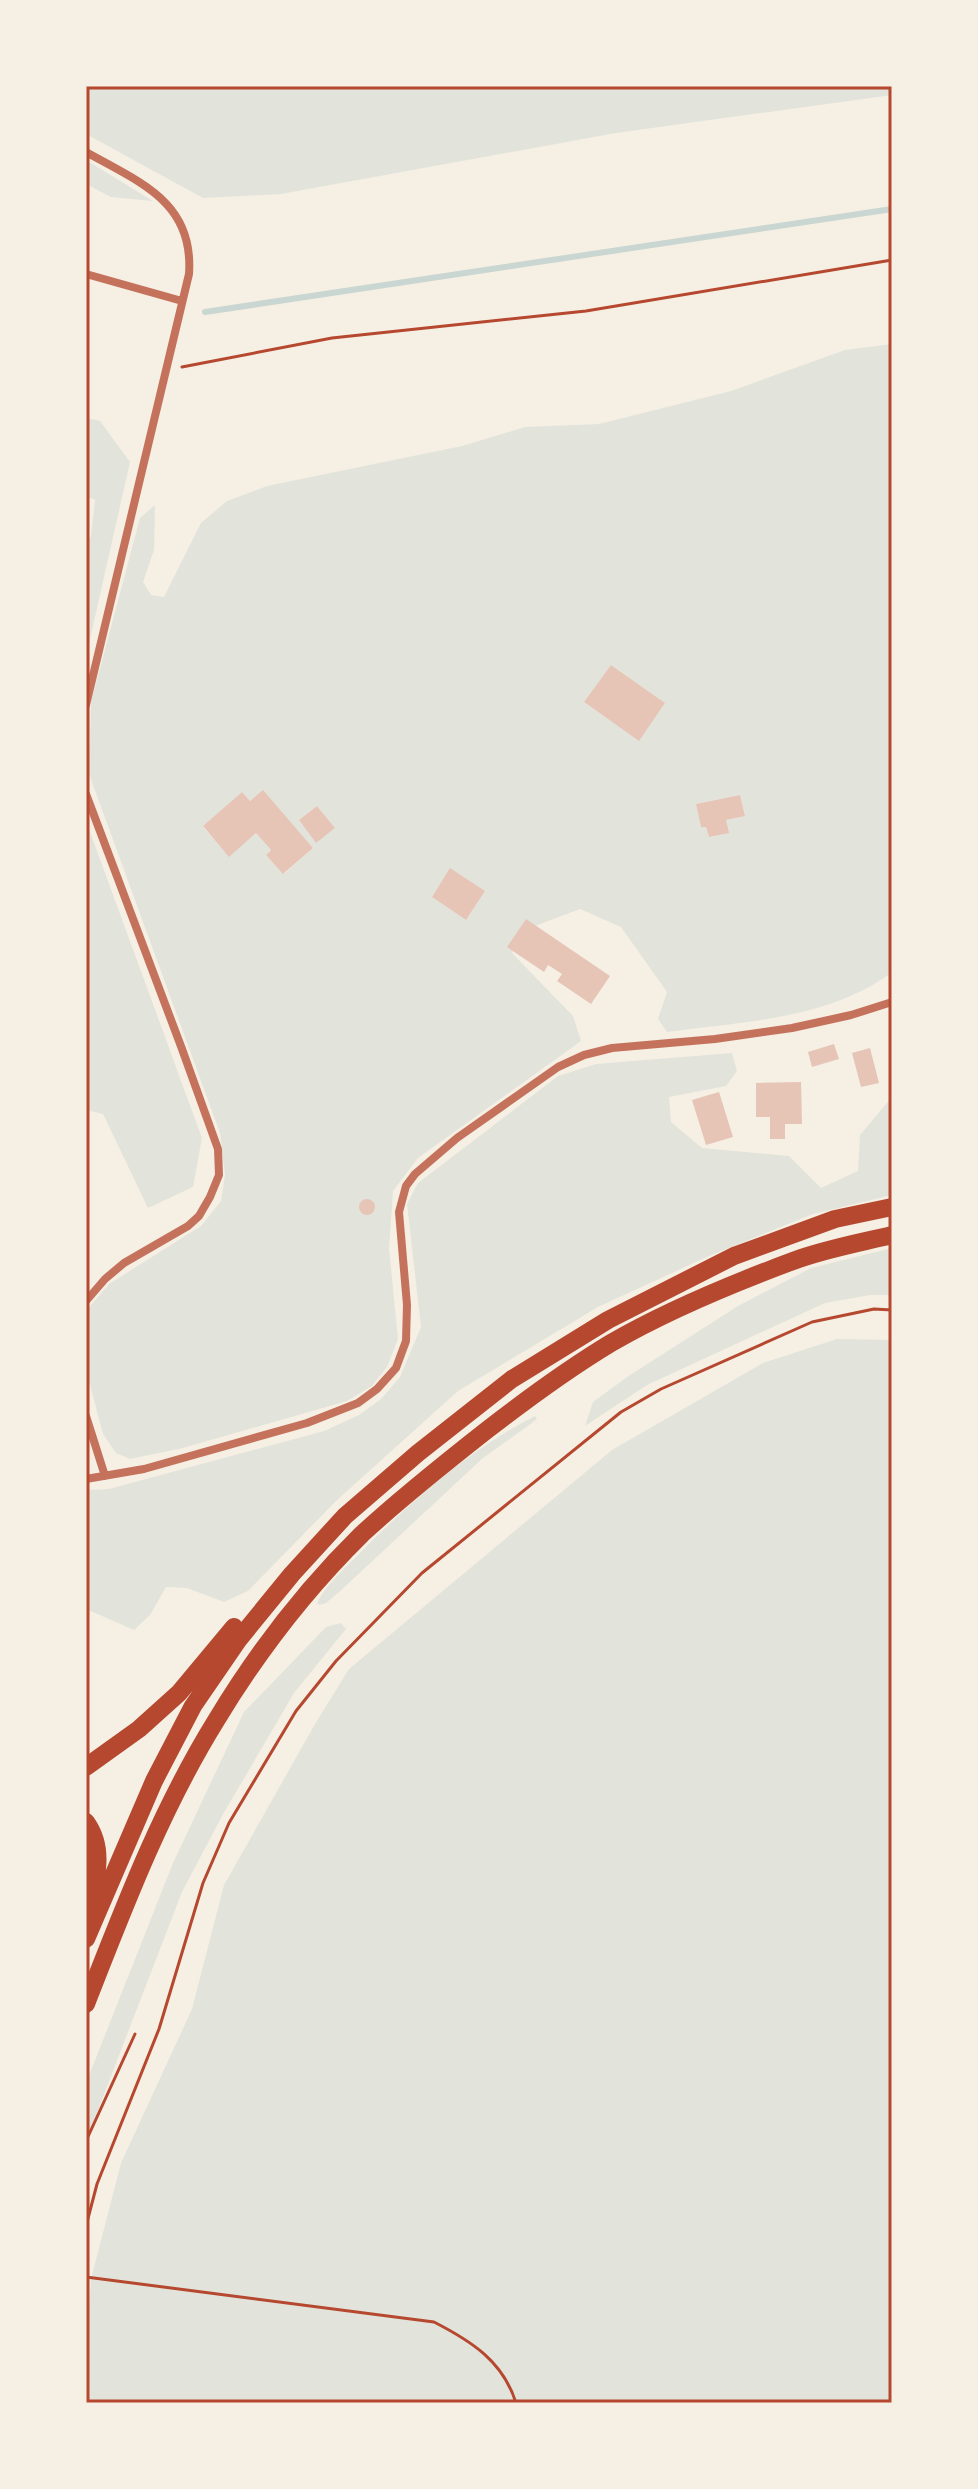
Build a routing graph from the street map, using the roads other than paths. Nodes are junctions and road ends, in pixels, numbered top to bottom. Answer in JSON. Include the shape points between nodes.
{"nodes":[{"id":1,"x":86,"y":152,"type":"edge"},
{"id":2,"x":86,"y":274,"type":"edge"},
{"id":3,"x":182,"y":301,"type":"junction"},
{"id":4,"x":86,"y":705,"type":"edge"},
{"id":5,"x":86,"y":794,"type":"edge"},
{"id":6,"x":892,"y":1002,"type":"edge"},
{"id":7,"x":892,"y":1207,"type":"edge"},
{"id":8,"x":892,"y":1235,"type":"edge"},
{"id":9,"x":86,"y":1301,"type":"edge"},
{"id":10,"x":86,"y":1416,"type":"edge"},
{"id":11,"x":105,"y":1476,"type":"junction"},
{"id":12,"x":86,"y":1479,"type":"edge"},
{"id":13,"x":292,"y":1574,"type":"junction"},
{"id":14,"x":86,"y":1767,"type":"edge"},
{"id":15,"x":86,"y":1822,"type":"edge"},
{"id":16,"x":86,"y":1926,"type":"edge"},
{"id":17,"x":86,"y":1939,"type":"edge"},
{"id":18,"x":86,"y":2004,"type":"edge"}],
"edges":[{"from":1,"to":3,"type":"street","via":[[156,195],[178,215],[190,254]]},
{"from":2,"to":3,"type":"street"},
{"from":3,"to":4,"type":"street"},
{"from":5,"to":9,"type":"street","via":[[218,1149],[219,1175],[205,1207],[188,1226],[124,1263]]},
{"from":6,"to":11,"type":"street","via":[[792,1028],[612,1048],[558,1067],[457,1138],[406,1186],[399,1212],[406,1341],[396,1368],[377,1389],[358,1403],[307,1423]]},
{"from":7,"to":13,"type":"highway","via":[[835,1219],[734,1256],[608,1320],[524,1371],[356,1507]]},
{"from":8,"to":18,"type":"highway","via":[[796,1260],[612,1343],[444,1463],[362,1535],[310,1591],[217,1718],[152,1841]]},
{"from":10,"to":11,"type":"street"},
{"from":11,"to":12,"type":"street"},
{"from":13,"to":14,"type":"highway","via":[[235,1626],[179,1693]]},
{"from":13,"to":17,"type":"highway","via":[[193,1706],[154,1781]]},
{"from":15,"to":16,"type":"highway","via":[[98,1848]]}]}
